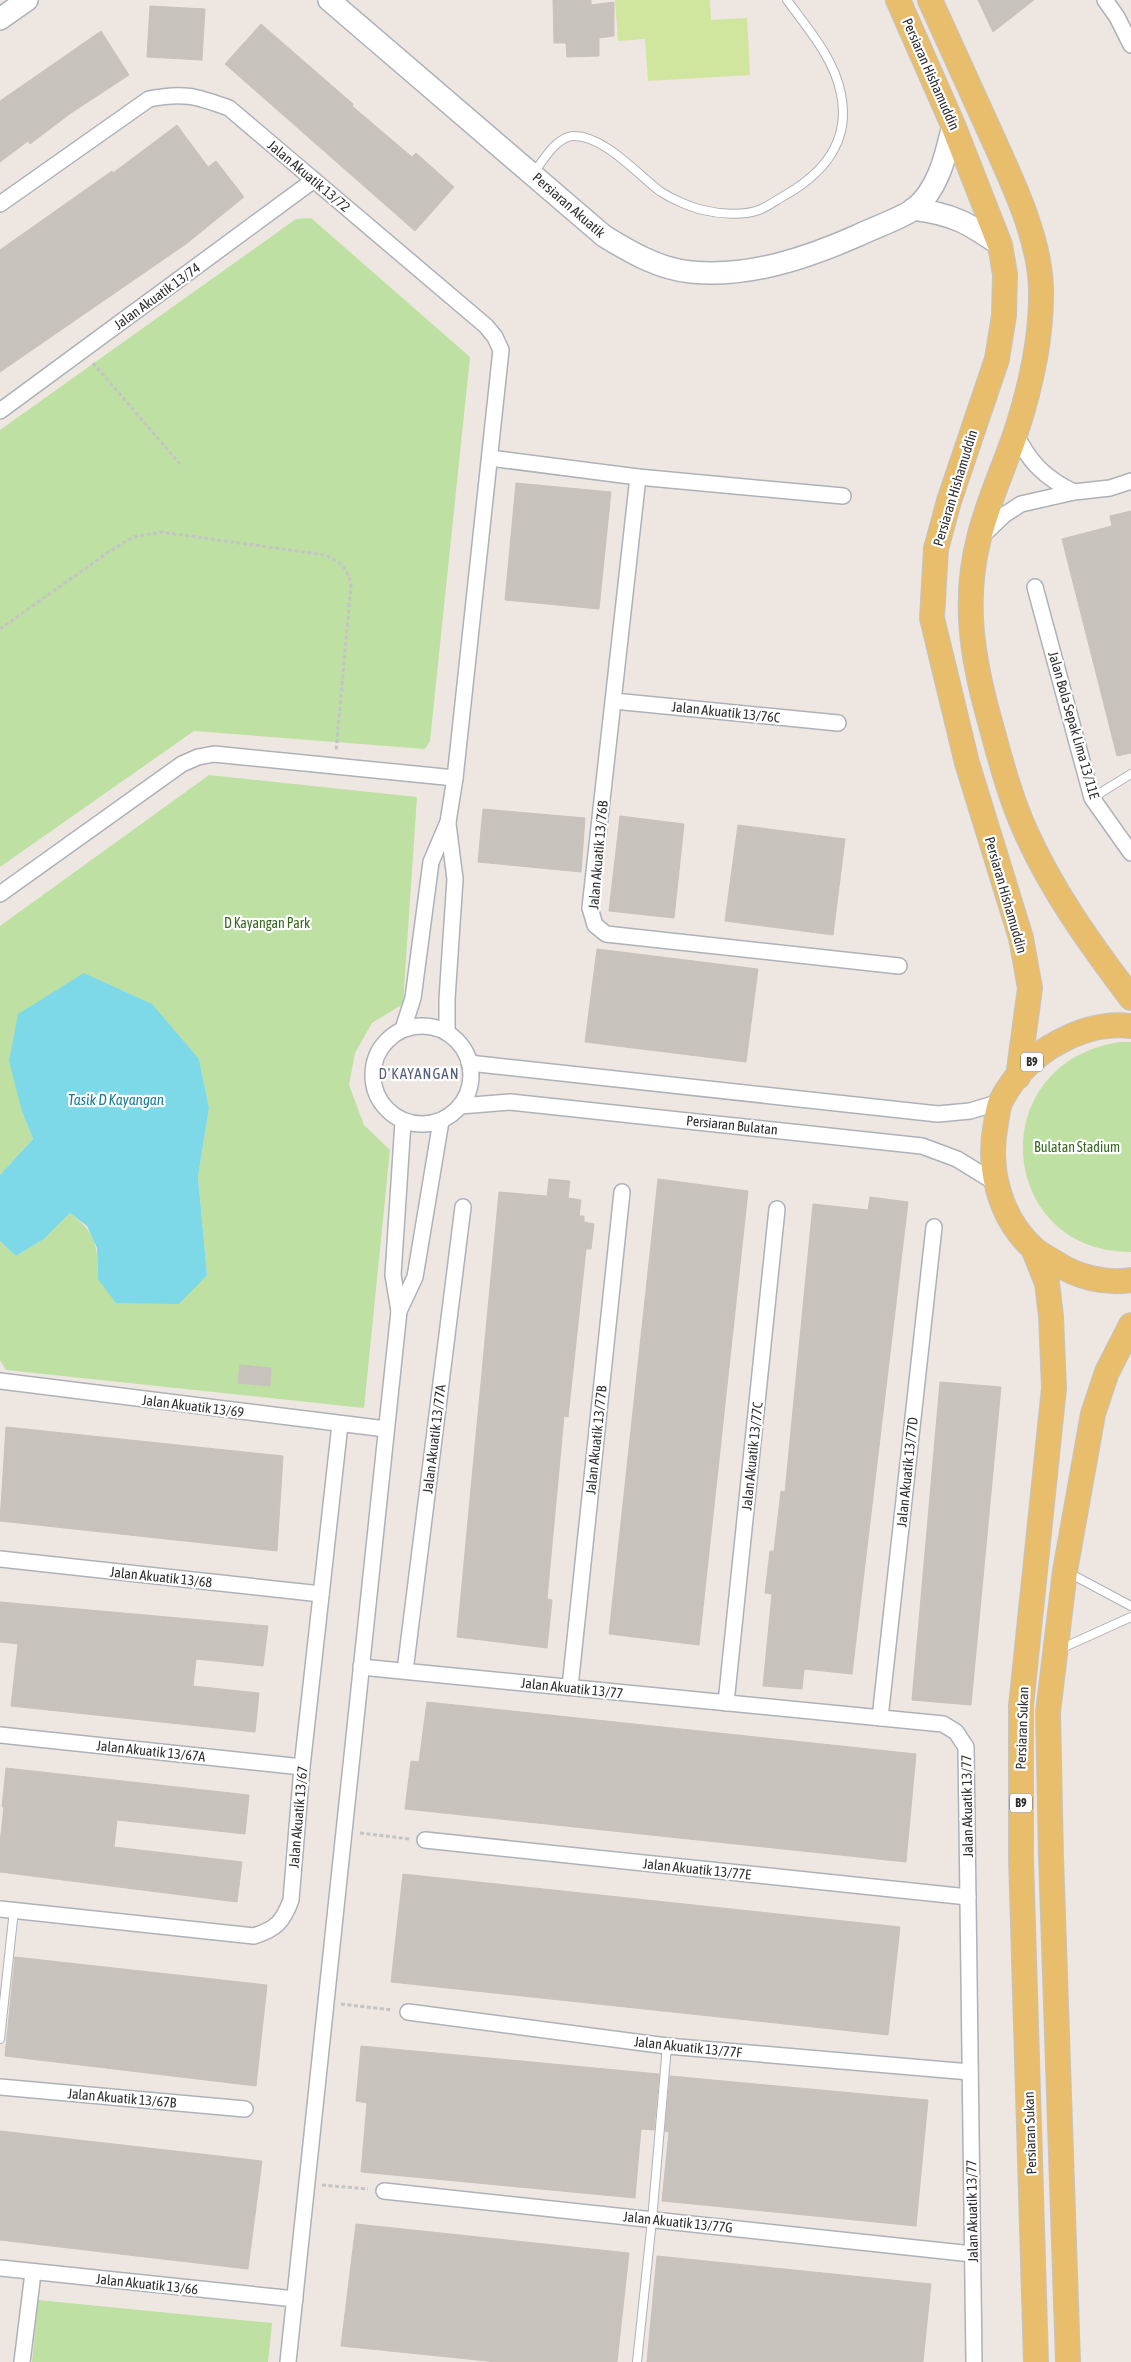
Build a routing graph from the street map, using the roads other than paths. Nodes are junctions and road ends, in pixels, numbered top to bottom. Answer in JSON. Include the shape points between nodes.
{"nodes":[{"id":1,"x":27,"y":0,"type":"edge"},
{"id":2,"x":328,"y":0,"type":"edge"},
{"id":3,"x":787,"y":0,"type":"edge"},
{"id":4,"x":898,"y":0,"type":"edge"},
{"id":5,"x":930,"y":0,"type":"edge"},
{"id":6,"x":1105,"y":0,"type":"edge"},
{"id":7,"x":0,"y":19,"type":"edge"},
{"id":8,"x":1131,"y":45,"type":"edge"},
{"id":9,"x":954,"y":125,"type":"junction"},
{"id":10,"x":533,"y":174,"type":"junction"},
{"id":11,"x":314,"y":180,"type":"junction"},
{"id":12,"x":0,"y":204,"type":"edge"},
{"id":13,"x":913,"y":209,"type":"junction"},
{"id":14,"x":1000,"y":245,"type":"junction"},
{"id":15,"x":0,"y":411,"type":"edge"},
{"id":16,"x":1016,"y":434,"type":"junction"},
{"id":17,"x":490,"y":458,"type":"junction"},
{"id":18,"x":638,"y":477,"type":"junction"},
{"id":19,"x":1131,"y":481,"type":"edge"},
{"id":20,"x":1074,"y":492,"type":"junction"},
{"id":21,"x":842,"y":496,"type":"dead end"},
{"id":22,"x":978,"y":541,"type":"junction"},
{"id":23,"x":1035,"y":587,"type":"dead end"},
{"id":24,"x":614,"y":701,"type":"junction"},
{"id":25,"x":838,"y":724,"type":"dead end"},
{"id":26,"x":1131,"y":774,"type":"edge"},
{"id":27,"x":455,"y":778,"type":"junction"},
{"id":28,"x":1092,"y":798,"type":"junction"},
{"id":29,"x":448,"y":822,"type":"junction"},
{"id":30,"x":1131,"y":853,"type":"edge"},
{"id":31,"x":0,"y":894,"type":"edge"},
{"id":32,"x":899,"y":966,"type":"dead end"},
{"id":33,"x":1131,"y":998,"type":"edge"},
{"id":34,"x":1131,"y":1026,"type":"edge"},
{"id":35,"x":402,"y":1029,"type":"junction"},
{"id":36,"x":447,"y":1033,"type":"junction"},
{"id":37,"x":469,"y":1063,"type":"junction"},
{"id":38,"x":1018,"y":1077,"type":"junction"},
{"id":39,"x":1000,"y":1102,"type":"junction"},
{"id":40,"x":460,"y":1106,"type":"junction"},
{"id":41,"x":440,"y":1121,"type":"junction"},
{"id":42,"x":403,"y":1122,"type":"junction"},
{"id":43,"x":996,"y":1183,"type":"junction"},
{"id":44,"x":622,"y":1192,"type":"dead end"},
{"id":45,"x":464,"y":1207,"type":"dead end"},
{"id":46,"x":778,"y":1209,"type":"dead end"},
{"id":47,"x":934,"y":1227,"type":"dead end"},
{"id":48,"x":1033,"y":1248,"type":"junction"},
{"id":49,"x":1131,"y":1280,"type":"edge"},
{"id":50,"x":399,"y":1311,"type":"junction"},
{"id":51,"x":1131,"y":1325,"type":"edge"},
{"id":52,"x":0,"y":1381,"type":"edge"},
{"id":53,"x":340,"y":1424,"type":"junction"},
{"id":54,"x":386,"y":1429,"type":"junction"},
{"id":55,"x":0,"y":1559,"type":"edge"},
{"id":56,"x":1065,"y":1571,"type":"junction"},
{"id":57,"x":321,"y":1594,"type":"junction"},
{"id":58,"x":1131,"y":1606,"type":"edge"},
{"id":59,"x":1131,"y":1618,"type":"edge"},
{"id":60,"x":1054,"y":1652,"type":"junction"},
{"id":61,"x":361,"y":1667,"type":"junction"},
{"id":62,"x":406,"y":1671,"type":"junction"},
{"id":63,"x":570,"y":1687,"type":"junction"},
{"id":64,"x":726,"y":1702,"type":"junction"},
{"id":65,"x":880,"y":1718,"type":"junction"},
{"id":66,"x":0,"y":1735,"type":"edge"},
{"id":67,"x":302,"y":1767,"type":"junction"},
{"id":68,"x":426,"y":1840,"type":"road end"},
{"id":69,"x":968,"y":1898,"type":"junction"},
{"id":70,"x":7,"y":1910,"type":"edge"},
{"id":71,"x":408,"y":2012,"type":"road end"},
{"id":72,"x":0,"y":2039,"type":"edge"},
{"id":73,"x":667,"y":2046,"type":"junction"},
{"id":74,"x":970,"y":2072,"type":"junction"},
{"id":75,"x":0,"y":2087,"type":"edge"},
{"id":76,"x":245,"y":2109,"type":"dead end"},
{"id":77,"x":384,"y":2191,"type":"road end"},
{"id":78,"x":652,"y":2220,"type":"junction"},
{"id":79,"x":972,"y":2254,"type":"junction"},
{"id":80,"x":0,"y":2268,"type":"edge"},
{"id":81,"x":33,"y":2273,"type":"junction"},
{"id":82,"x":295,"y":2299,"type":"junction"},
{"id":83,"x":22,"y":2362,"type":"edge"},
{"id":84,"x":288,"y":2362,"type":"edge"},
{"id":85,"x":637,"y":2362,"type":"edge"},
{"id":86,"x":974,"y":2362,"type":"edge"},
{"id":87,"x":1036,"y":2362,"type":"edge"},
{"id":88,"x":1068,"y":2362,"type":"edge"}],
"edges":[{"from":1,"to":7,"type":"street"},
{"from":2,"to":10,"type":"street","name":"Persiaran Akuatik"},
{"from":3,"to":10,"type":"lane","via":[[834,69],[842,96],[843,119],[836,146],[822,168],[800,187],[758,210],[726,213],[701,210],[663,193],[613,151],[573,136],[561,140]]},
{"from":4,"to":9,"type":"main road","name":"Persiaran Hishamuddin"},
{"from":5,"to":16,"type":"main road","via":[[1013,184],[1037,253],[1041,288],[1039,330],[1031,382]]},
{"from":6,"to":8,"type":"street"},
{"from":9,"to":13,"type":"street","name":"Persiaran Akuatik","via":[[939,174],[931,189]]},
{"from":9,"to":14,"type":"main road","name":"Persiaran Hishamuddin"},
{"from":10,"to":13,"type":"street","name":"Persiaran Akuatik","via":[[604,236],[652,262],[690,272],[737,272],[780,264],[846,240]]},
{"from":11,"to":12,"type":"street","name":"Jalan Akuatik 13/72","via":[[229,108],[197,96],[173,94],[149,99]]},
{"from":11,"to":15,"type":"street","name":"Jalan Akuatik 13/74"},
{"from":11,"to":17,"type":"street","name":"Jalan Akuatik 13/72","via":[[495,337],[501,350]]},
{"from":13,"to":14,"type":"street","via":[[956,218]]},
{"from":14,"to":38,"type":"main road","name":"Persiaran Hishamuddin","via":[[1005,274],[1004,315],[997,359],[936,549],[932,618],[968,763],[1021,938],[1030,988]]},
{"from":16,"to":20,"type":"street","via":[[1038,470]]},
{"from":16,"to":22,"type":"main road","via":[[987,506]]},
{"from":17,"to":18,"type":"street"},
{"from":17,"to":27,"type":"street","name":"Jalan Akuatik 13/72"},
{"from":18,"to":21,"type":"street"},
{"from":18,"to":24,"type":"street","name":"Jalan Akuatik 13/76B"},
{"from":19,"to":20,"type":"street","via":[[1110,488]]},
{"from":20,"to":22,"type":"street","via":[[1021,504],[1004,514]]},
{"from":22,"to":33,"type":"main road","via":[[971,576],[970,622],[979,680],[1002,764],[1025,830],[1060,897]]},
{"from":23,"to":28,"type":"street","name":"Jalan Bola Sepak Lima 13/11E"},
{"from":24,"to":25,"type":"street","name":"Jalan Akuatik 13/76C"},
{"from":24,"to":32,"type":"street","name":"Jalan Akuatik 13/76B","via":[[590,908],[595,925],[606,934]]},
{"from":26,"to":28,"type":"lane"},
{"from":27,"to":29,"type":"street","name":"Jalan Akuatik 13/72"},
{"from":27,"to":31,"type":"street","via":[[214,754],[198,757],[182,764]]},
{"from":28,"to":30,"type":"street","name":"Jalan Bola Sepak Lima 13/11E"},
{"from":29,"to":35,"type":"street","via":[[431,862],[413,998]]},
{"from":29,"to":36,"type":"street","via":[[456,879]]},
{"from":34,"to":38,"type":"main road","number":"B9","via":[[1117,1024],[1079,1031],[1045,1049]]},
{"from":35,"to":36,"type":"street","via":[[433,1027]]},
{"from":35,"to":42,"type":"street","via":[[388,1038],[378,1052],[373,1084],[389,1113]]},
{"from":36,"to":37,"type":"street","via":[[457,1041]]},
{"from":37,"to":39,"type":"street","via":[[938,1114],[970,1111]]},
{"from":37,"to":40,"type":"street","via":[[470,1086]]},
{"from":38,"to":39,"type":"main road","number":"B9"},
{"from":39,"to":43,"type":"main road","number":"B9","via":[[993,1137]]},
{"from":40,"to":41,"type":"street"},
{"from":40,"to":43,"type":"street","name":"Persiaran Bulatan","via":[[510,1102],[922,1146],[957,1159]]},
{"from":41,"to":42,"type":"street","via":[[416,1125]]},
{"from":41,"to":50,"type":"street","via":[[415,1277]]},
{"from":42,"to":50,"type":"street","via":[[393,1275]]},
{"from":43,"to":48,"type":"main road","number":"B9","via":[[1010,1218]]},
{"from":44,"to":63,"type":"street","name":"Jalan Akuatik 13/77B"},
{"from":45,"to":62,"type":"street","name":"Jalan Akuatik 13/77A"},
{"from":46,"to":64,"type":"street","name":"Jalan Akuatik 13/77C"},
{"from":47,"to":65,"type":"street","name":"Jalan Akuatik 13/77D"},
{"from":48,"to":49,"type":"main road","number":"B9","via":[[1071,1273],[1115,1282]]},
{"from":48,"to":87,"type":"main road","name":"Persiaran Sukan","number":"B9","via":[[1047,1284],[1054,1388],[1020,1706],[1021,1857]]},
{"from":50,"to":54,"type":"street"},
{"from":51,"to":56,"type":"main road","name":"Persiaran Sukan","number":"B9","via":[[1107,1372],[1092,1414]]},
{"from":52,"to":53,"type":"street","name":"Jalan Akuatik 13/69"},
{"from":53,"to":54,"type":"street","name":"Jalan Akuatik 13/69"},
{"from":53,"to":57,"type":"street","name":"Jalan Akuatik 13/67"},
{"from":54,"to":61,"type":"street"},
{"from":55,"to":57,"type":"street","name":"Jalan Akuatik 13/68"},
{"from":56,"to":58,"type":"lane"},
{"from":56,"to":60,"type":"main road","name":"Persiaran Sukan","number":"B9"},
{"from":57,"to":67,"type":"street","name":"Jalan Akuatik 13/67"},
{"from":59,"to":60,"type":"lane"},
{"from":60,"to":88,"type":"main road","name":"Persiaran Sukan","number":"B9","via":[[1048,1712]]},
{"from":61,"to":62,"type":"street","name":"Jalan Akuatik 13/77"},
{"from":61,"to":82,"type":"street"},
{"from":62,"to":63,"type":"street","name":"Jalan Akuatik 13/77"},
{"from":63,"to":64,"type":"street","name":"Jalan Akuatik 13/77"},
{"from":64,"to":65,"type":"street","name":"Jalan Akuatik 13/77"},
{"from":65,"to":69,"type":"street","name":"Jalan Akuatik 13/77","via":[[943,1724],[956,1732],[966,1747]]},
{"from":66,"to":67,"type":"street","name":"Jalan Akuatik 13/67A"},
{"from":67,"to":70,"type":"street","name":"Jalan Akuatik 13/67","via":[[291,1900],[286,1914],[272,1931],[254,1936]]},
{"from":68,"to":69,"type":"street","name":"Jalan Akuatik 13/77E"},
{"from":69,"to":74,"type":"street","name":"Jalan Akuatik 13/77"},
{"from":70,"to":72,"type":"lane"},
{"from":71,"to":73,"type":"street","name":"Jalan Akuatik 13/77F"},
{"from":73,"to":74,"type":"street","name":"Jalan Akuatik 13/77F"},
{"from":73,"to":78,"type":"lane"},
{"from":74,"to":79,"type":"street","name":"Jalan Akuatik 13/77"},
{"from":75,"to":76,"type":"street","name":"Jalan Akuatik 13/67B"},
{"from":77,"to":78,"type":"street","name":"Jalan Akuatik 13/77G"},
{"from":78,"to":79,"type":"street","name":"Jalan Akuatik 13/77G"},
{"from":78,"to":85,"type":"lane"},
{"from":79,"to":86,"type":"street","name":"Jalan Akuatik 13/77"},
{"from":80,"to":81,"type":"street","name":"Jalan Akuatik 13/66"},
{"from":81,"to":82,"type":"street","name":"Jalan Akuatik 13/66"},
{"from":81,"to":83,"type":"street"},
{"from":82,"to":84,"type":"street"}]}
